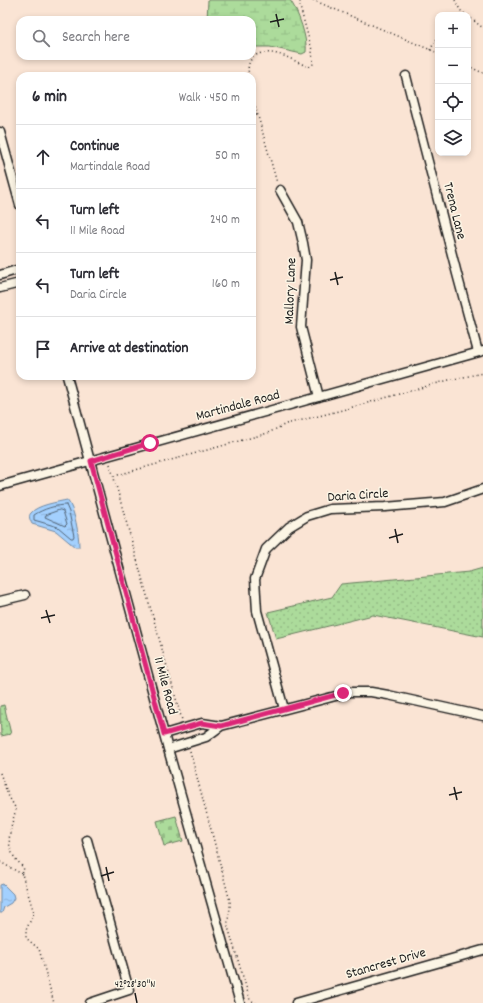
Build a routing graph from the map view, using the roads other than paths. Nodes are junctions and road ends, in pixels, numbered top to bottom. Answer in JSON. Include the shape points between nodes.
{"nodes":[{"id":1,"x":406,"y":76,"type":"dead end"},
{"id":2,"x":0,"y":132,"type":"edge"},
{"id":3,"x":16,"y":190,"type":"edge"},
{"id":4,"x":280,"y":190,"type":"road end"},
{"id":5,"x":16,"y":270,"type":"edge"},
{"id":6,"x":0,"y":274,"type":"edge"},
{"id":7,"x":16,"y":284,"type":"edge"},
{"id":8,"x":0,"y":288,"type":"edge"},
{"id":9,"x":481,"y":352,"type":"edge"},
{"id":10,"x":68,"y":380,"type":"edge"},
{"id":11,"x":319,"y":397,"type":"junction"},
{"id":12,"x":91,"y":461,"type":"junction"},
{"id":13,"x":0,"y":486,"type":"edge"},
{"id":14,"x":483,"y":489,"type":"edge"},
{"id":15,"x":25,"y":594,"type":"dead end"},
{"id":16,"x":0,"y":601,"type":"edge"},
{"id":17,"x":284,"y":709,"type":"junction"},
{"id":18,"x":483,"y":716,"type":"edge"},
{"id":19,"x":221,"y":726,"type":"junction"},
{"id":20,"x":164,"y":734,"type":"junction"},
{"id":21,"x":168,"y":749,"type":"junction"},
{"id":22,"x":87,"y":840,"type":"dead end"},
{"id":23,"x":483,"y":950,"type":"edge"},
{"id":24,"x":90,"y":1003,"type":"edge"},
{"id":25,"x":240,"y":1003,"type":"edge"},
{"id":26,"x":296,"y":1003,"type":"edge"}],
"edges":[{"from":1,"to":9,"type":"street","name":"Trena Lane","via":[[457,274]]},
{"from":2,"to":3,"type":"street"},
{"from":4,"to":11,"type":"street","name":"Mallory Lane","via":[[298,222],[303,243],[306,260],[301,327]]},
{"from":5,"to":6,"type":"street"},
{"from":7,"to":8,"type":"street"},
{"from":9,"to":11,"type":"street","name":"Martindale Road"},
{"from":10,"to":12,"type":"street","name":"11 Mile Road"},
{"from":11,"to":12,"type":"street","name":"Martindale Road"},
{"from":12,"to":13,"type":"street","name":"Martindale Road"},
{"from":12,"to":20,"type":"street","name":"11 Mile Road"},
{"from":14,"to":17,"type":"street","name":"Daria Circle","via":[[445,502],[330,509],[307,516],[289,527],[266,549],[255,579],[257,611]]},
{"from":15,"to":16,"type":"street"},
{"from":17,"to":18,"type":"street","via":[[358,691]]},
{"from":17,"to":19,"type":"street"},
{"from":19,"to":20,"type":"street","via":[[202,723]]},
{"from":19,"to":21,"type":"street","via":[[206,737]]},
{"from":20,"to":21,"type":"street","name":"11 Mile Road"},
{"from":21,"to":25,"type":"street","name":"11 Mile Road"},
{"from":22,"to":24,"type":"street","via":[[129,990]]},
{"from":23,"to":26,"type":"street","name":"Stancrest Drive"}]}
